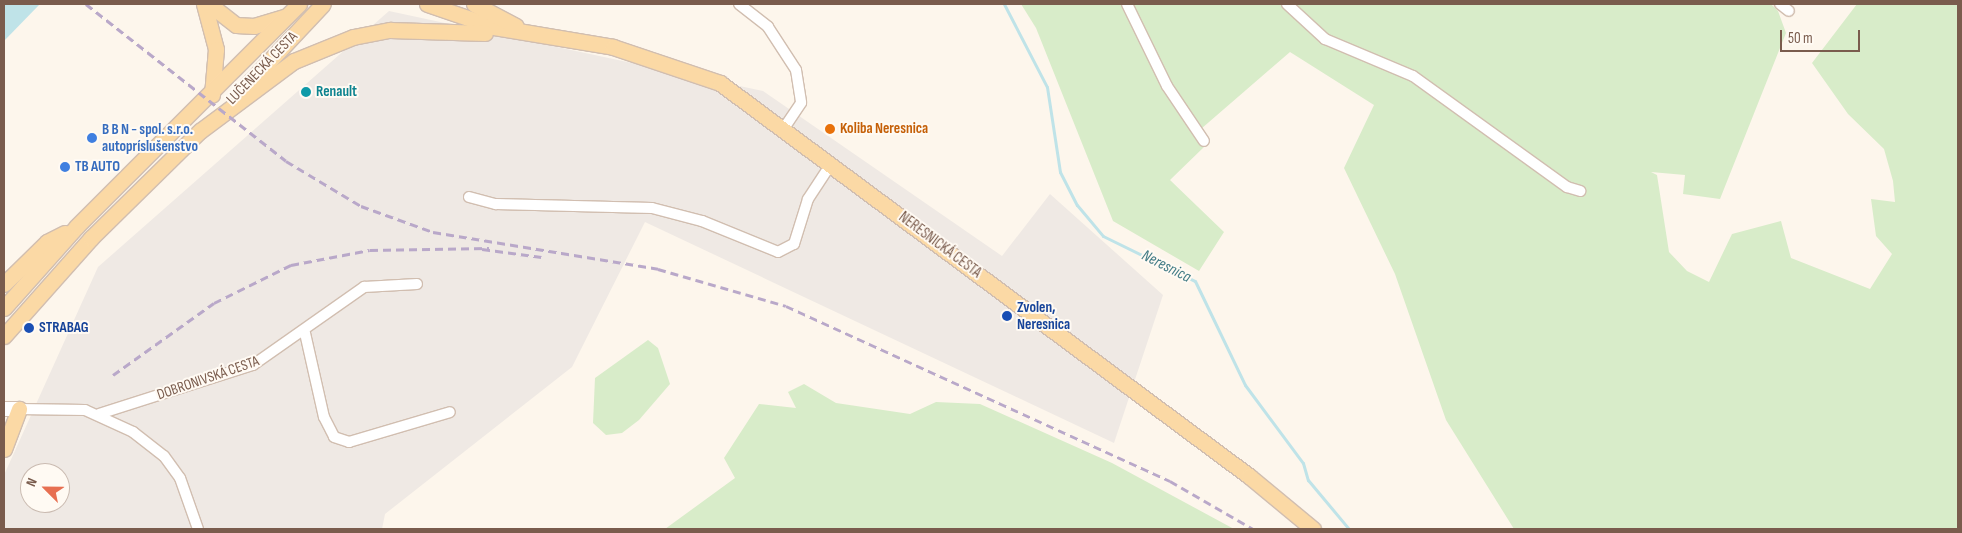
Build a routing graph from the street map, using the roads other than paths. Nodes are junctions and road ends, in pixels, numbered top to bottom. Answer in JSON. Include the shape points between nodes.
{"nodes":[{"id":1,"x":204,"y":4,"type":"edge"},
{"id":2,"x":209,"y":4,"type":"edge"},
{"id":3,"x":299,"y":4,"type":"edge"},
{"id":4,"x":323,"y":4,"type":"edge"},
{"id":5,"x":427,"y":4,"type":"edge"},
{"id":6,"x":474,"y":4,"type":"edge"},
{"id":7,"x":739,"y":4,"type":"edge"},
{"id":8,"x":1127,"y":4,"type":"edge"},
{"id":9,"x":1287,"y":4,"type":"edge"},
{"id":10,"x":1780,"y":4,"type":"edge"},
{"id":11,"x":1789,"y":11,"type":"dead end"},
{"id":12,"x":289,"y":16,"type":"junction"},
{"id":13,"x":531,"y":33,"type":"junction"},
{"id":14,"x":212,"y":95,"type":"junction"},
{"id":15,"x":784,"y":128,"type":"junction"},
{"id":16,"x":200,"y":131,"type":"junction"},
{"id":17,"x":1204,"y":141,"type":"dead end"},
{"id":18,"x":831,"y":164,"type":"junction"},
{"id":19,"x":1580,"y":191,"type":"dead end"},
{"id":20,"x":469,"y":197,"type":"dead end"},
{"id":21,"x":77,"y":226,"type":"junction"},
{"id":22,"x":4,"y":284,"type":"edge"},
{"id":23,"x":417,"y":284,"type":"dead end"},
{"id":24,"x":4,"y":308,"type":"edge"},
{"id":25,"x":305,"y":333,"type":"junction"},
{"id":26,"x":4,"y":336,"type":"edge"},
{"id":27,"x":11,"y":409,"type":"edge"},
{"id":28,"x":450,"y":412,"type":"dead end"},
{"id":29,"x":99,"y":414,"type":"junction"},
{"id":30,"x":4,"y":449,"type":"edge"},
{"id":31,"x":198,"y":529,"type":"edge"},
{"id":32,"x":1314,"y":529,"type":"edge"}],
"edges":[{"from":1,"to":14,"type":"main road","via":[[216,49]]},
{"from":2,"to":12,"type":"main road","via":[[222,18],[244,26]]},
{"from":3,"to":12,"type":"main road","name":"LUČENECKÁ CESTA"},
{"from":4,"to":16,"type":"main road","name":"LUČENECKÁ CESTA"},
{"from":5,"to":13,"type":"main road","via":[[494,27]]},
{"from":6,"to":13,"type":"main road"},
{"from":7,"to":15,"type":"street","via":[[768,27],[796,70],[801,103]]},
{"from":8,"to":17,"type":"street","via":[[1167,86]]},
{"from":9,"to":19,"type":"street","via":[[1325,39],[1413,76],[1567,187]]},
{"from":10,"to":11,"type":"street"},
{"from":12,"to":14,"type":"main road","name":"LUČENECKÁ CESTA"},
{"from":13,"to":15,"type":"main road","name":"NERESNICKÁ CESTA","via":[[613,47],[700,74]]},
{"from":13,"to":16,"type":"main road","via":[[499,35],[421,28],[353,37],[294,61]]},
{"from":14,"to":21,"type":"main road","name":"LUČENECKÁ CESTA"},
{"from":15,"to":18,"type":"main road","name":"NERESNICKÁ CESTA"},
{"from":16,"to":26,"type":"main road","via":[[91,238]]},
{"from":18,"to":20,"type":"street","via":[[808,199],[794,244],[778,252],[702,221],[652,208],[496,204]]},
{"from":18,"to":32,"type":"main road","name":"NERESNICKÁ CESTA"},
{"from":21,"to":22,"type":"main road","via":[[47,242]]},
{"from":21,"to":24,"type":"main road"},
{"from":23,"to":25,"type":"street","name":"DOBRONIVSKÁ CESTA","via":[[364,287]]},
{"from":25,"to":28,"type":"street","via":[[324,417],[334,437],[349,442]]},
{"from":25,"to":29,"type":"street","name":"DOBRONIVSKÁ CESTA","via":[[253,365]]},
{"from":27,"to":29,"type":"street","via":[[72,408]]},
{"from":27,"to":30,"type":"main road"},
{"from":29,"to":31,"type":"street","via":[[133,432],[164,456],[185,488]]}]}
